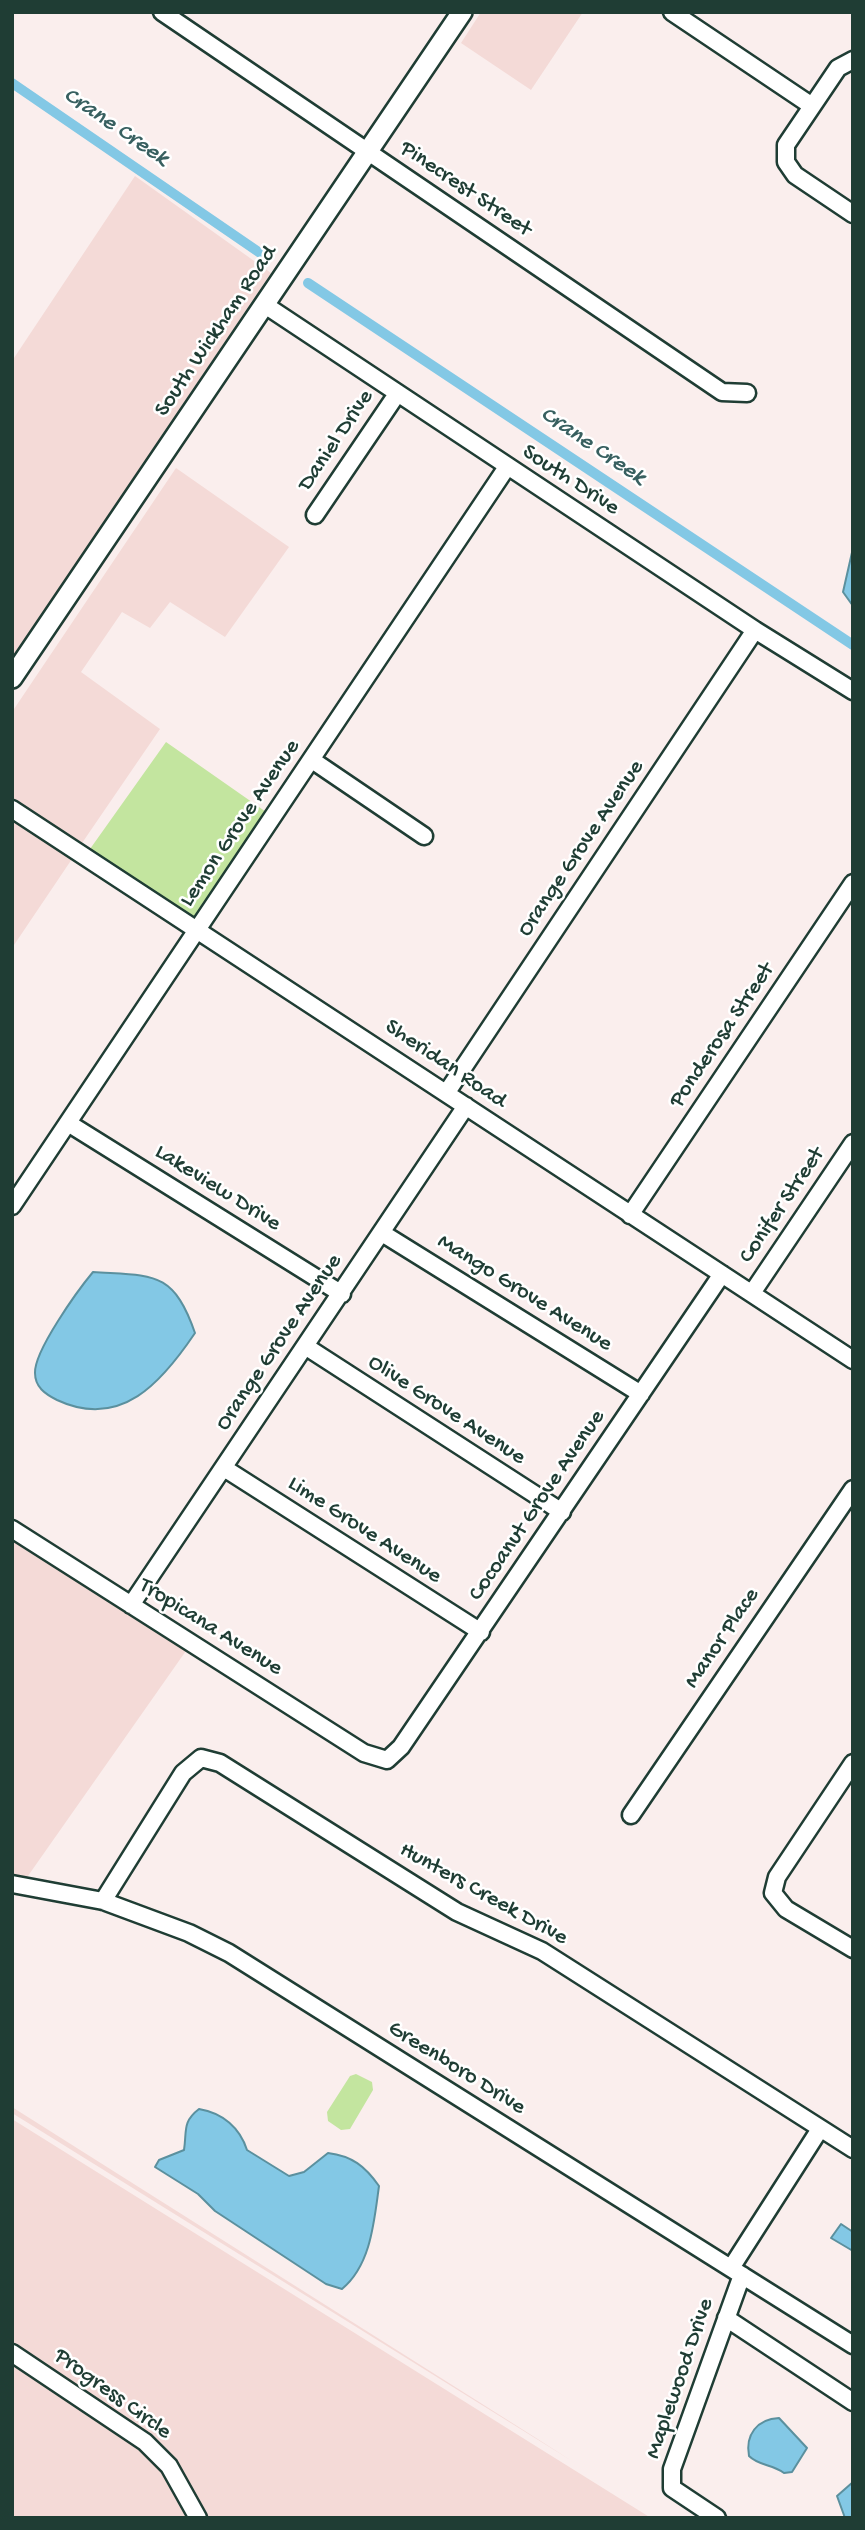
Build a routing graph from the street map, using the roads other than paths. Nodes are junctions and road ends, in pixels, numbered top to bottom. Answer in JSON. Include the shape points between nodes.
{"nodes":[{"id":1,"x":162,"y":12,"type":"edge"},
{"id":2,"x":462,"y":12,"type":"edge"},
{"id":3,"x":673,"y":12,"type":"edge"},
{"id":4,"x":853,"y":60,"type":"edge"},
{"id":5,"x":812,"y":106,"type":"junction"},
{"id":6,"x":368,"y":152,"type":"junction"},
{"id":7,"x":853,"y":214,"type":"edge"},
{"id":8,"x":265,"y":305,"type":"junction"},
{"id":9,"x":747,"y":393,"type":"dead end"},
{"id":10,"x":397,"y":394,"type":"junction"},
{"id":11,"x":507,"y":467,"type":"junction"},
{"id":12,"x":315,"y":515,"type":"dead end"},
{"id":13,"x":755,"y":630,"type":"junction"},
{"id":14,"x":12,"y":678,"type":"edge"},
{"id":15,"x":853,"y":691,"type":"edge"},
{"id":16,"x":312,"y":760,"type":"junction"},
{"id":17,"x":12,"y":809,"type":"edge"},
{"id":18,"x":424,"y":836,"type":"dead end"},
{"id":19,"x":853,"y":883,"type":"edge"},
{"id":20,"x":198,"y":930,"type":"junction"},
{"id":21,"x":447,"y":1092,"type":"junction"},
{"id":22,"x":466,"y":1106,"type":"junction"},
{"id":23,"x":68,"y":1123,"type":"junction"},
{"id":24,"x":853,"y":1143,"type":"edge"},
{"id":25,"x":12,"y":1206,"type":"edge"},
{"id":26,"x":631,"y":1215,"type":"junction"},
{"id":27,"x":382,"y":1233,"type":"junction"},
{"id":28,"x":722,"y":1274,"type":"junction"},
{"id":29,"x":752,"y":1293,"type":"junction"},
{"id":30,"x":342,"y":1294,"type":"junction"},
{"id":31,"x":305,"y":1346,"type":"junction"},
{"id":32,"x":853,"y":1360,"type":"edge"},
{"id":33,"x":641,"y":1394,"type":"junction"},
{"id":34,"x":224,"y":1468,"type":"junction"},
{"id":35,"x":853,"y":1489,"type":"edge"},
{"id":36,"x":562,"y":1512,"type":"junction"},
{"id":37,"x":12,"y":1529,"type":"edge"},
{"id":38,"x":131,"y":1605,"type":"junction"},
{"id":39,"x":481,"y":1632,"type":"junction"},
{"id":40,"x":387,"y":1760,"type":"joint"},
{"id":41,"x":853,"y":1763,"type":"edge"},
{"id":42,"x":631,"y":1815,"type":"dead end"},
{"id":43,"x":12,"y":1884,"type":"edge"},
{"id":44,"x":103,"y":1901,"type":"junction"},
{"id":45,"x":853,"y":1949,"type":"edge"},
{"id":46,"x":820,"y":2129,"type":"junction"},
{"id":47,"x":853,"y":2149,"type":"edge"},
{"id":48,"x":737,"y":2272,"type":"junction"},
{"id":49,"x":726,"y":2318,"type":"junction"},
{"id":50,"x":853,"y":2346,"type":"edge"},
{"id":51,"x":12,"y":2353,"type":"edge"},
{"id":52,"x":853,"y":2402,"type":"edge"},
{"id":53,"x":198,"y":2518,"type":"edge"},
{"id":54,"x":717,"y":2518,"type":"edge"}],
"edges":[{"from":1,"to":6,"type":"street","name":"Pinecrest Street"},
{"from":2,"to":6,"type":"main road","name":"South Wickham Road"},
{"from":3,"to":5,"type":"street"},
{"from":4,"to":5,"type":"street","via":[[838,68]]},
{"from":5,"to":7,"type":"street","via":[[786,145],[786,162],[795,176]]},
{"from":6,"to":8,"type":"main road","name":"South Wickham Road"},
{"from":6,"to":9,"type":"street","name":"Pinecrest Street","via":[[722,392]]},
{"from":8,"to":10,"type":"street","name":"South Drive"},
{"from":8,"to":14,"type":"main road","name":"South Wickham Road"},
{"from":10,"to":11,"type":"street","name":"South Drive"},
{"from":10,"to":12,"type":"street","name":"Daniel Drive"},
{"from":11,"to":13,"type":"street","name":"South Drive"},
{"from":11,"to":16,"type":"street","name":"Lemon Grove Avenue"},
{"from":13,"to":15,"type":"street","name":"South Drive"},
{"from":13,"to":21,"type":"street","name":"Orange Grove Avenue"},
{"from":16,"to":18,"type":"street"},
{"from":16,"to":20,"type":"street","name":"Lemon Grove Avenue"},
{"from":17,"to":20,"type":"street","name":"Sheridan Road"},
{"from":19,"to":26,"type":"street","name":"Ponderosa Street"},
{"from":20,"to":21,"type":"street","name":"Sheridan Road"},
{"from":20,"to":23,"type":"street","name":"Lemon Grove Avenue"},
{"from":21,"to":22,"type":"street","name":"Sheridan Road"},
{"from":22,"to":26,"type":"street","name":"Sheridan Road"},
{"from":22,"to":27,"type":"street","name":"Orange Grove Avenue"},
{"from":23,"to":25,"type":"street","name":"Lemon Grove Avenue"},
{"from":23,"to":30,"type":"street","name":"Lakeview Drive"},
{"from":24,"to":29,"type":"street","name":"Conifer Street"},
{"from":26,"to":28,"type":"street","name":"Sheridan Road"},
{"from":27,"to":30,"type":"street","name":"Orange Grove Avenue"},
{"from":27,"to":33,"type":"street","name":"Mango Grove Avenue"},
{"from":28,"to":29,"type":"street","name":"Sheridan Road"},
{"from":28,"to":33,"type":"street","name":"Cocoanut Grove Avenue"},
{"from":29,"to":32,"type":"street","name":"Sheridan Road"},
{"from":30,"to":31,"type":"street","name":"Orange Grove Avenue"},
{"from":31,"to":34,"type":"street","name":"Orange Grove Avenue"},
{"from":31,"to":36,"type":"street","name":"Olive Grove Avenue"},
{"from":33,"to":36,"type":"street","name":"Cocoanut Grove Avenue"},
{"from":34,"to":38,"type":"street","name":"Orange Grove Avenue"},
{"from":34,"to":39,"type":"street","name":"Lime Grove Avenue"},
{"from":35,"to":42,"type":"street","name":"Manor Place"},
{"from":36,"to":39,"type":"street","name":"Cocoanut Grove Avenue"},
{"from":37,"to":38,"type":"street","name":"Tropicana Avenue"},
{"from":38,"to":40,"type":"street","name":"Tropicana Avenue","via":[[364,1753]]},
{"from":39,"to":40,"type":"street","name":"Cocoanut Grove Avenue","via":[[401,1747]]},
{"from":41,"to":45,"type":"street","via":[[777,1877],[773,1893],[786,1909]]},
{"from":43,"to":44,"type":"street","name":"Greenboro Drive"},
{"from":44,"to":46,"type":"street","name":"Hunters Creek Drive","via":[[183,1773],[201,1758],[220,1763],[447,1906],[542,1951]]},
{"from":44,"to":48,"type":"street","name":"Greenboro Drive","via":[[189,1933],[229,1954]]},
{"from":46,"to":47,"type":"street","name":"Hunters Creek Drive"},
{"from":46,"to":48,"type":"street","name":"Maplewood Drive"},
{"from":48,"to":49,"type":"street","name":"Maplewood Drive"},
{"from":48,"to":50,"type":"street","name":"Greenboro Drive"},
{"from":49,"to":52,"type":"street"},
{"from":49,"to":54,"type":"street","name":"Maplewood Drive","via":[[672,2469],[672,2488]]},
{"from":51,"to":53,"type":"street","name":"Progress Circle","via":[[145,2442],[169,2466]]}]}
